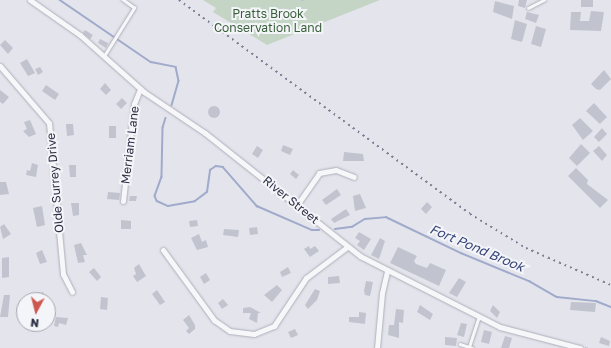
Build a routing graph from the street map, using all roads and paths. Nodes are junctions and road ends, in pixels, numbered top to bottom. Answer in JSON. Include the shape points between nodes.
{"nodes":[{"id":1,"x":30,"y":0,"type":"edge"},
{"id":2,"x":123,"y":0,"type":"edge"},
{"id":3,"x":301,"y":0,"type":"edge"},
{"id":4,"x":305,"y":0,"type":"edge"},
{"id":5,"x":544,"y":0,"type":"edge"},
{"id":6,"x":528,"y":8,"type":"dead end"},
{"id":7,"x":104,"y":56,"type":"junction"},
{"id":8,"x":0,"y":66,"type":"edge"},
{"id":9,"x":140,"y":89,"type":"junction"},
{"id":10,"x":354,"y":177,"type":"dead end"},
{"id":11,"x":122,"y":201,"type":"dead end"},
{"id":12,"x":297,"y":205,"type":"junction"},
{"id":13,"x":347,"y":246,"type":"junction"},
{"id":14,"x":162,"y":250,"type":"dead end"},
{"id":15,"x":387,"y":272,"type":"junction"},
{"id":16,"x":72,"y":292,"type":"dead end"},
{"id":17,"x":479,"y":317,"type":"junction"},
{"id":18,"x":460,"y":344,"type":"dead end"},
{"id":19,"x":377,"y":348,"type":"edge"},
{"id":20,"x":471,"y":348,"type":"edge"},
{"id":21,"x":580,"y":348,"type":"edge"}],
"edges":[{"from":1,"to":7,"type":"street","name":"River Street","via":[[80,35]]},
{"from":2,"to":7,"type":"lane","via":[[134,8]]},
{"from":3,"to":4,"type":"path"},
{"from":5,"to":6,"type":"lane"},
{"from":7,"to":9,"type":"street","name":"River Street"},
{"from":8,"to":16,"type":"street","name":"Olde Surrey Drive","via":[[49,123],[63,274]]},
{"from":9,"to":11,"type":"street","name":"Merriam Lane","via":[[134,104]]},
{"from":9,"to":12,"type":"street","name":"River Street","via":[[205,132]]},
{"from":10,"to":12,"type":"street","via":[[336,170],[319,173]]},
{"from":12,"to":13,"type":"street","name":"River Street"},
{"from":13,"to":14,"type":"street","via":[[306,278],[274,326],[254,334],[230,331],[214,320]]},
{"from":13,"to":15,"type":"street","name":"River Street"},
{"from":15,"to":17,"type":"street","name":"River Street"},
{"from":15,"to":19,"type":"street","via":[[382,294]]},
{"from":17,"to":20,"type":"lane"},
{"from":17,"to":21,"type":"street","name":"River Street","via":[[508,330]]},
{"from":18,"to":20,"type":"lane"}]}
